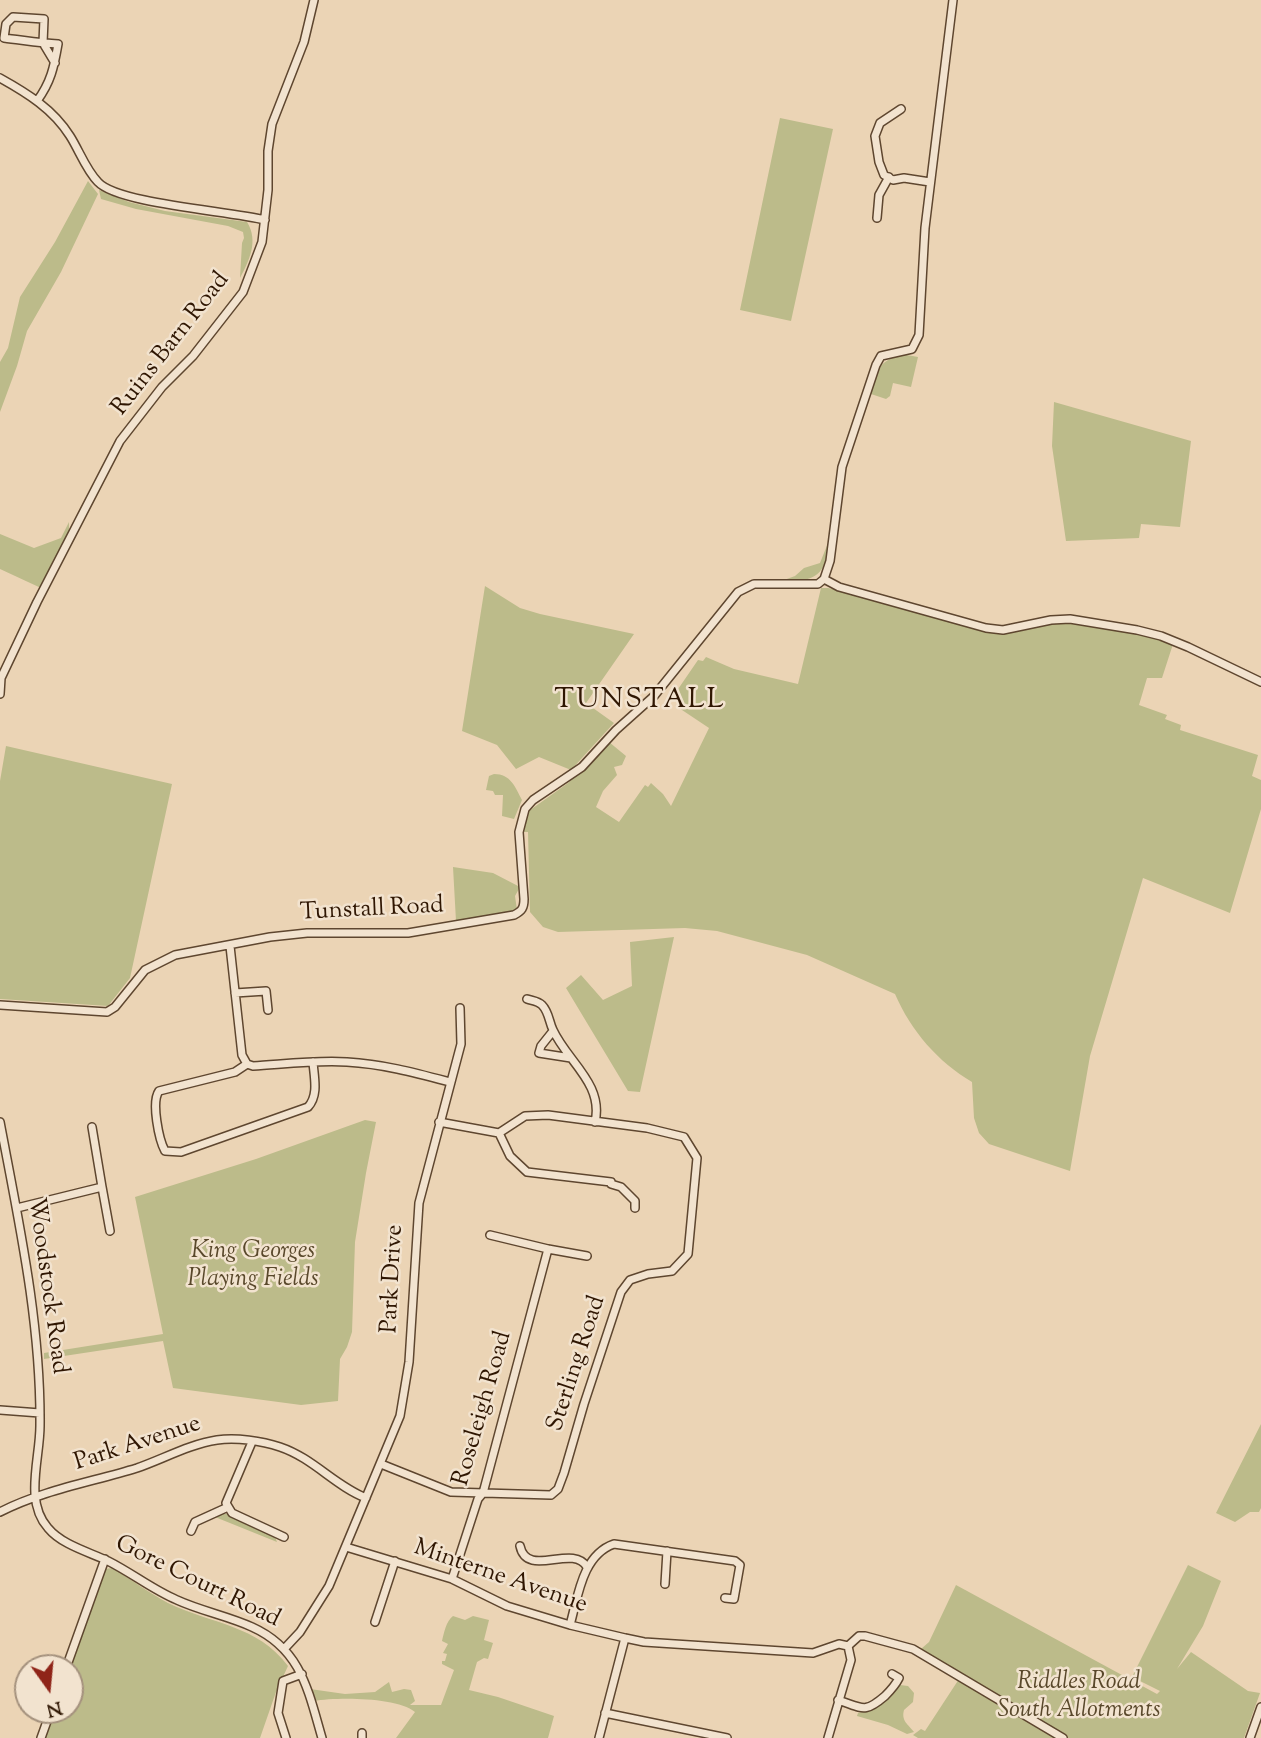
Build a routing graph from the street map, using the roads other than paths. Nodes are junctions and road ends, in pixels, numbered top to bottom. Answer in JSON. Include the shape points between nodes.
{"nodes":[{"id":1,"x":314,"y":0,"type":"edge"},
{"id":2,"x":953,"y":0,"type":"edge"},
{"id":3,"x":43,"y":43,"type":"junction"},
{"id":4,"x":55,"y":63,"type":"junction"},
{"id":5,"x":0,"y":78,"type":"edge"},
{"id":6,"x":37,"y":101,"type":"junction"},
{"id":7,"x":901,"y":109,"type":"dead end"},
{"id":8,"x":889,"y":177,"type":"junction"},
{"id":9,"x":930,"y":183,"type":"junction"},
{"id":10,"x":877,"y":218,"type":"dead end"},
{"id":11,"x":265,"y":220,"type":"junction"},
{"id":12,"x":824,"y":579,"type":"junction"},
{"id":13,"x":1261,"y":682,"type":"edge"},
{"id":14,"x":0,"y":694,"type":"edge"},
{"id":15,"x":230,"y":946,"type":"junction"},
{"id":16,"x":235,"y":993,"type":"junction"},
{"id":17,"x":527,"y":999,"type":"dead end"},
{"id":18,"x":0,"y":1005,"type":"edge"},
{"id":19,"x":460,"y":1008,"type":"dead end"},
{"id":20,"x":268,"y":1010,"type":"dead end"},
{"id":21,"x":553,"y":1031,"type":"junction"},
{"id":22,"x":571,"y":1058,"type":"junction"},
{"id":23,"x":313,"y":1062,"type":"junction"},
{"id":24,"x":247,"y":1064,"type":"junction"},
{"id":25,"x":450,"y":1082,"type":"junction"},
{"id":26,"x":0,"y":1122,"type":"edge"},
{"id":27,"x":439,"y":1122,"type":"junction"},
{"id":28,"x":595,"y":1122,"type":"junction"},
{"id":29,"x":92,"y":1127,"type":"dead end"},
{"id":30,"x":499,"y":1133,"type":"junction"},
{"id":31,"x":102,"y":1187,"type":"junction"},
{"id":32,"x":17,"y":1208,"type":"junction"},
{"id":33,"x":635,"y":1208,"type":"dead end"},
{"id":34,"x":110,"y":1231,"type":"dead end"},
{"id":35,"x":490,"y":1235,"type":"dead end"},
{"id":36,"x":548,"y":1249,"type":"junction"},
{"id":37,"x":587,"y":1256,"type":"dead end"},
{"id":38,"x":0,"y":1410,"type":"edge"},
{"id":39,"x":40,"y":1413,"type":"junction"},
{"id":40,"x":252,"y":1442,"type":"junction"},
{"id":41,"x":381,"y":1464,"type":"junction"},
{"id":42,"x":483,"y":1493,"type":"junction"},
{"id":43,"x":366,"y":1498,"type":"junction"},
{"id":44,"x":34,"y":1499,"type":"junction"},
{"id":45,"x":228,"y":1507,"type":"junction"},
{"id":46,"x":0,"y":1512,"type":"edge"},
{"id":47,"x":191,"y":1531,"type":"dead end"},
{"id":48,"x":284,"y":1537,"type":"dead end"},
{"id":49,"x":520,"y":1546,"type":"dead end"},
{"id":50,"x":346,"y":1547,"type":"junction"},
{"id":51,"x":667,"y":1551,"type":"junction"},
{"id":52,"x":104,"y":1559,"type":"junction"},
{"id":53,"x":395,"y":1561,"type":"junction"},
{"id":54,"x":587,"y":1567,"type":"junction"},
{"id":55,"x":453,"y":1579,"type":"junction"},
{"id":56,"x":664,"y":1584,"type":"dead end"},
{"id":57,"x":725,"y":1598,"type":"dead end"},
{"id":58,"x":375,"y":1622,"type":"dead end"},
{"id":59,"x":570,"y":1625,"type":"junction"},
{"id":60,"x":625,"y":1638,"type":"junction"},
{"id":61,"x":848,"y":1646,"type":"junction"},
{"id":62,"x":285,"y":1648,"type":"junction"},
{"id":63,"x":71,"y":1654,"type":"edge"},
{"id":64,"x":302,"y":1674,"type":"junction"},
{"id":65,"x":892,"y":1674,"type":"dead end"},
{"id":66,"x":838,"y":1700,"type":"junction"},
{"id":67,"x":1261,"y":1707,"type":"edge"},
{"id":68,"x":606,"y":1713,"type":"junction"},
{"id":69,"x":286,"y":1738,"type":"edge"},
{"id":70,"x":322,"y":1738,"type":"edge"},
{"id":71,"x":599,"y":1738,"type":"edge"},
{"id":72,"x":727,"y":1738,"type":"edge"},
{"id":73,"x":828,"y":1738,"type":"edge"},
{"id":74,"x":1063,"y":1738,"type":"edge"},
{"id":75,"x":1250,"y":1738,"type":"edge"}],
"edges":[{"from":1,"to":11,"type":"street","name":"Ruins Barn Road","via":[[304,42],[272,124]]},
{"from":2,"to":9,"type":"street"},
{"from":3,"to":3,"type":"street","via":[[4,38],[6,24],[13,17],[44,19]]},
{"from":3,"to":4,"type":"street"},
{"from":3,"to":4,"type":"street","via":[[58,44]]},
{"from":4,"to":6,"type":"street","via":[[50,83]]},
{"from":5,"to":6,"type":"street"},
{"from":6,"to":11,"type":"street","via":[[68,133],[98,183],[170,206]]},
{"from":7,"to":8,"type":"street","via":[[880,123],[875,136],[879,162]]},
{"from":8,"to":9,"type":"street"},
{"from":8,"to":10,"type":"street","via":[[880,195]]},
{"from":9,"to":12,"type":"street","via":[[919,335],[912,349],[881,356],[876,365],[844,459]]},
{"from":11,"to":14,"type":"street","name":"Ruins Barn Road","via":[[262,242],[243,292],[120,441],[1,678]]},
{"from":12,"to":13,"type":"street","via":[[986,628],[1070,619],[1137,630],[1188,647]]},
{"from":12,"to":15,"type":"street","name":"Tunstall Road","via":[[818,584],[754,584],[738,592],[654,696],[582,767],[533,800],[525,809],[519,832],[524,905],[520,912],[422,932],[287,935]]},
{"from":15,"to":16,"type":"street"},
{"from":15,"to":18,"type":"street","name":"Tunstall Road","via":[[175,955],[154,964],[107,1012]]},
{"from":16,"to":20,"type":"street","via":[[266,991]]},
{"from":16,"to":24,"type":"street"},
{"from":17,"to":21,"type":"street","via":[[544,1007]]},
{"from":19,"to":25,"type":"street","name":"Park Drive","via":[[461,1044]]},
{"from":21,"to":22,"type":"street"},
{"from":21,"to":22,"type":"street","via":[[539,1053]]},
{"from":22,"to":28,"type":"street","via":[[592,1089]]},
{"from":23,"to":24,"type":"street"},
{"from":23,"to":24,"type":"street","via":[[315,1091],[308,1107],[181,1152],[165,1151],[155,1094],[235,1072]]},
{"from":23,"to":25,"type":"street","via":[[372,1064]]},
{"from":25,"to":27,"type":"street","name":"Park Drive"},
{"from":26,"to":32,"type":"street","name":"Woodstock Road"},
{"from":27,"to":30,"type":"street"},
{"from":27,"to":41,"type":"street","name":"Park Drive","via":[[419,1203],[404,1398]]},
{"from":28,"to":30,"type":"street","name":"Sterling Road","via":[[524,1116]]},
{"from":28,"to":42,"type":"street","name":"Sterling Road","via":[[678,1134],[690,1145],[697,1169],[688,1254],[672,1271],[629,1280],[621,1293],[555,1493]]},
{"from":29,"to":31,"type":"street"},
{"from":30,"to":33,"type":"street","via":[[510,1156],[527,1172],[611,1182],[635,1201]]},
{"from":31,"to":32,"type":"street"},
{"from":31,"to":34,"type":"street"},
{"from":32,"to":39,"type":"street","name":"Woodstock Road","via":[[36,1337]]},
{"from":35,"to":36,"type":"street"},
{"from":36,"to":37,"type":"street"},
{"from":36,"to":42,"type":"street","name":"Roseleigh Road"},
{"from":38,"to":39,"type":"street"},
{"from":39,"to":44,"type":"street","name":"Woodstock Road"},
{"from":40,"to":43,"type":"street","name":"Park Avenue","via":[[298,1455]]},
{"from":40,"to":44,"type":"street","name":"Park Avenue","via":[[202,1443]]},
{"from":40,"to":45,"type":"street","via":[[227,1499]]},
{"from":41,"to":42,"type":"street","name":"Sterling Road","via":[[443,1490]]},
{"from":41,"to":43,"type":"street","name":"Park Drive"},
{"from":42,"to":55,"type":"street","name":"Roseleigh Road"},
{"from":43,"to":50,"type":"street","name":"Park Drive"},
{"from":44,"to":46,"type":"street","name":"Park Avenue"},
{"from":44,"to":52,"type":"street","name":"Gore Court Road","via":[[48,1529]]},
{"from":45,"to":47,"type":"street","via":[[195,1522]]},
{"from":45,"to":48,"type":"street"},
{"from":49,"to":54,"type":"street","via":[[526,1559],[578,1559]]},
{"from":50,"to":53,"type":"street","name":"Minterne Avenue"},
{"from":50,"to":62,"type":"street","name":"Park Drive","via":[[319,1604]]},
{"from":51,"to":54,"type":"street","via":[[614,1544]]},
{"from":51,"to":56,"type":"street"},
{"from":51,"to":57,"type":"street","via":[[740,1565],[734,1599]]},
{"from":52,"to":62,"type":"street","name":"Gore Court Road","via":[[175,1600],[251,1626]]},
{"from":52,"to":63,"type":"street"},
{"from":53,"to":55,"type":"street","name":"Minterne Avenue"},
{"from":53,"to":58,"type":"street"},
{"from":54,"to":59,"type":"street"},
{"from":55,"to":59,"type":"street","name":"Minterne Avenue","via":[[507,1606]]},
{"from":59,"to":60,"type":"street","name":"Minterne Avenue"},
{"from":60,"to":61,"type":"street","name":"Minterne Avenue","via":[[813,1653],[839,1644]]},
{"from":60,"to":68,"type":"street"},
{"from":61,"to":66,"type":"street","via":[[852,1660]]},
{"from":61,"to":74,"type":"street","name":"Minterne Avenue","via":[[865,1636],[913,1649]]},
{"from":62,"to":64,"type":"street"},
{"from":64,"to":69,"type":"street","via":[[283,1681],[278,1713]]},
{"from":64,"to":70,"type":"street"},
{"from":65,"to":66,"type":"street","via":[[899,1678],[897,1682],[872,1707]]},
{"from":66,"to":73,"type":"street"},
{"from":67,"to":75,"type":"street"},
{"from":68,"to":71,"type":"street"},
{"from":68,"to":72,"type":"street"}]}
